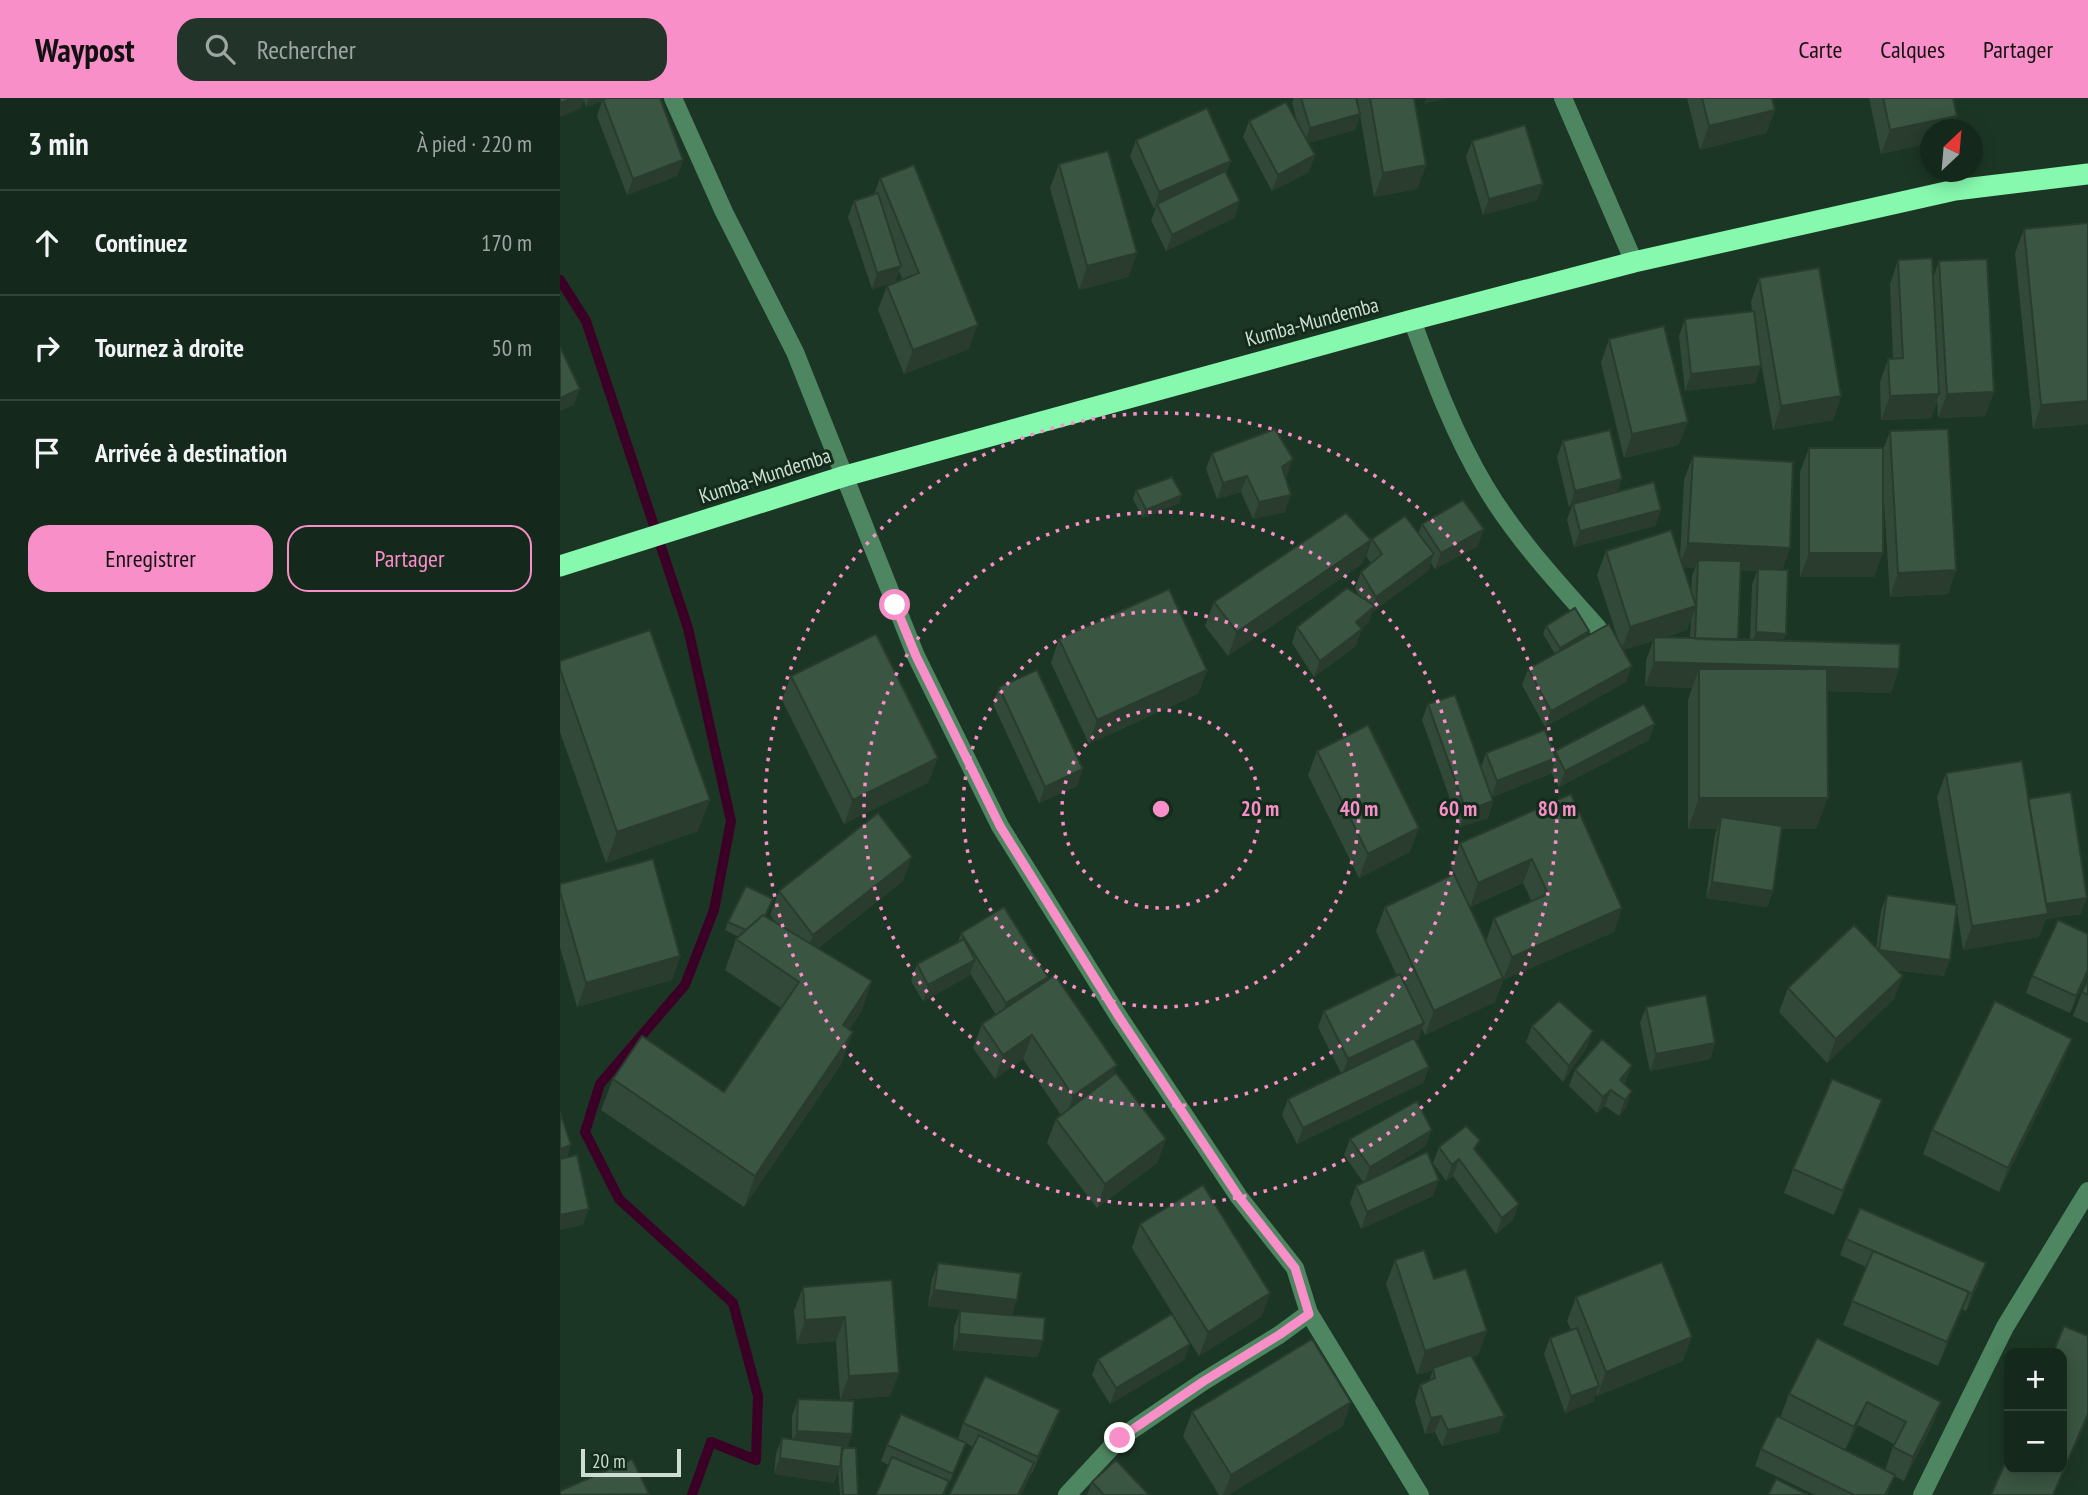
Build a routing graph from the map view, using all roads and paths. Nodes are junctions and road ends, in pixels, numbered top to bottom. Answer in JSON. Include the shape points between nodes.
{"nodes":[{"id":1,"x":673,"y":98,"type":"edge"},
{"id":2,"x":1563,"y":98,"type":"edge"},
{"id":3,"x":2088,"y":174,"type":"edge"},
{"id":4,"x":1634,"y":262,"type":"junction"},
{"id":5,"x":1412,"y":320,"type":"junction"},
{"id":6,"x":845,"y":476,"type":"junction"},
{"id":7,"x":560,"y":566,"type":"edge"},
{"id":8,"x":1598,"y":628,"type":"edge"},
{"id":9,"x":2088,"y":1191,"type":"edge"},
{"id":10,"x":1309,"y":1314,"type":"junction"},
{"id":11,"x":1068,"y":1495,"type":"edge"},
{"id":12,"x":1420,"y":1495,"type":"edge"},
{"id":13,"x":1922,"y":1495,"type":"edge"}],
"edges":[{"from":1,"to":6,"type":"street","via":[[795,352]]},
{"from":2,"to":4,"type":"street"},
{"from":3,"to":4,"type":"highway","name":"Kumba-Mundemba","via":[[1955,190]]},
{"from":4,"to":5,"type":"highway","name":"Kumba-Mundemba"},
{"from":5,"to":6,"type":"highway","name":"Kumba-Mundemba"},
{"from":5,"to":8,"type":"street","via":[[1444,407],[1486,487],[1540,563]]},
{"from":6,"to":7,"type":"highway","name":"Kumba-Mundemba"},
{"from":6,"to":10,"type":"street","via":[[916,656],[1000,826],[1156,1073],[1239,1197],[1295,1268]]},
{"from":9,"to":13,"type":"street","via":[[2005,1327]]},
{"from":10,"to":11,"type":"street","via":[[1120,1438]]},
{"from":10,"to":12,"type":"street"}]}
